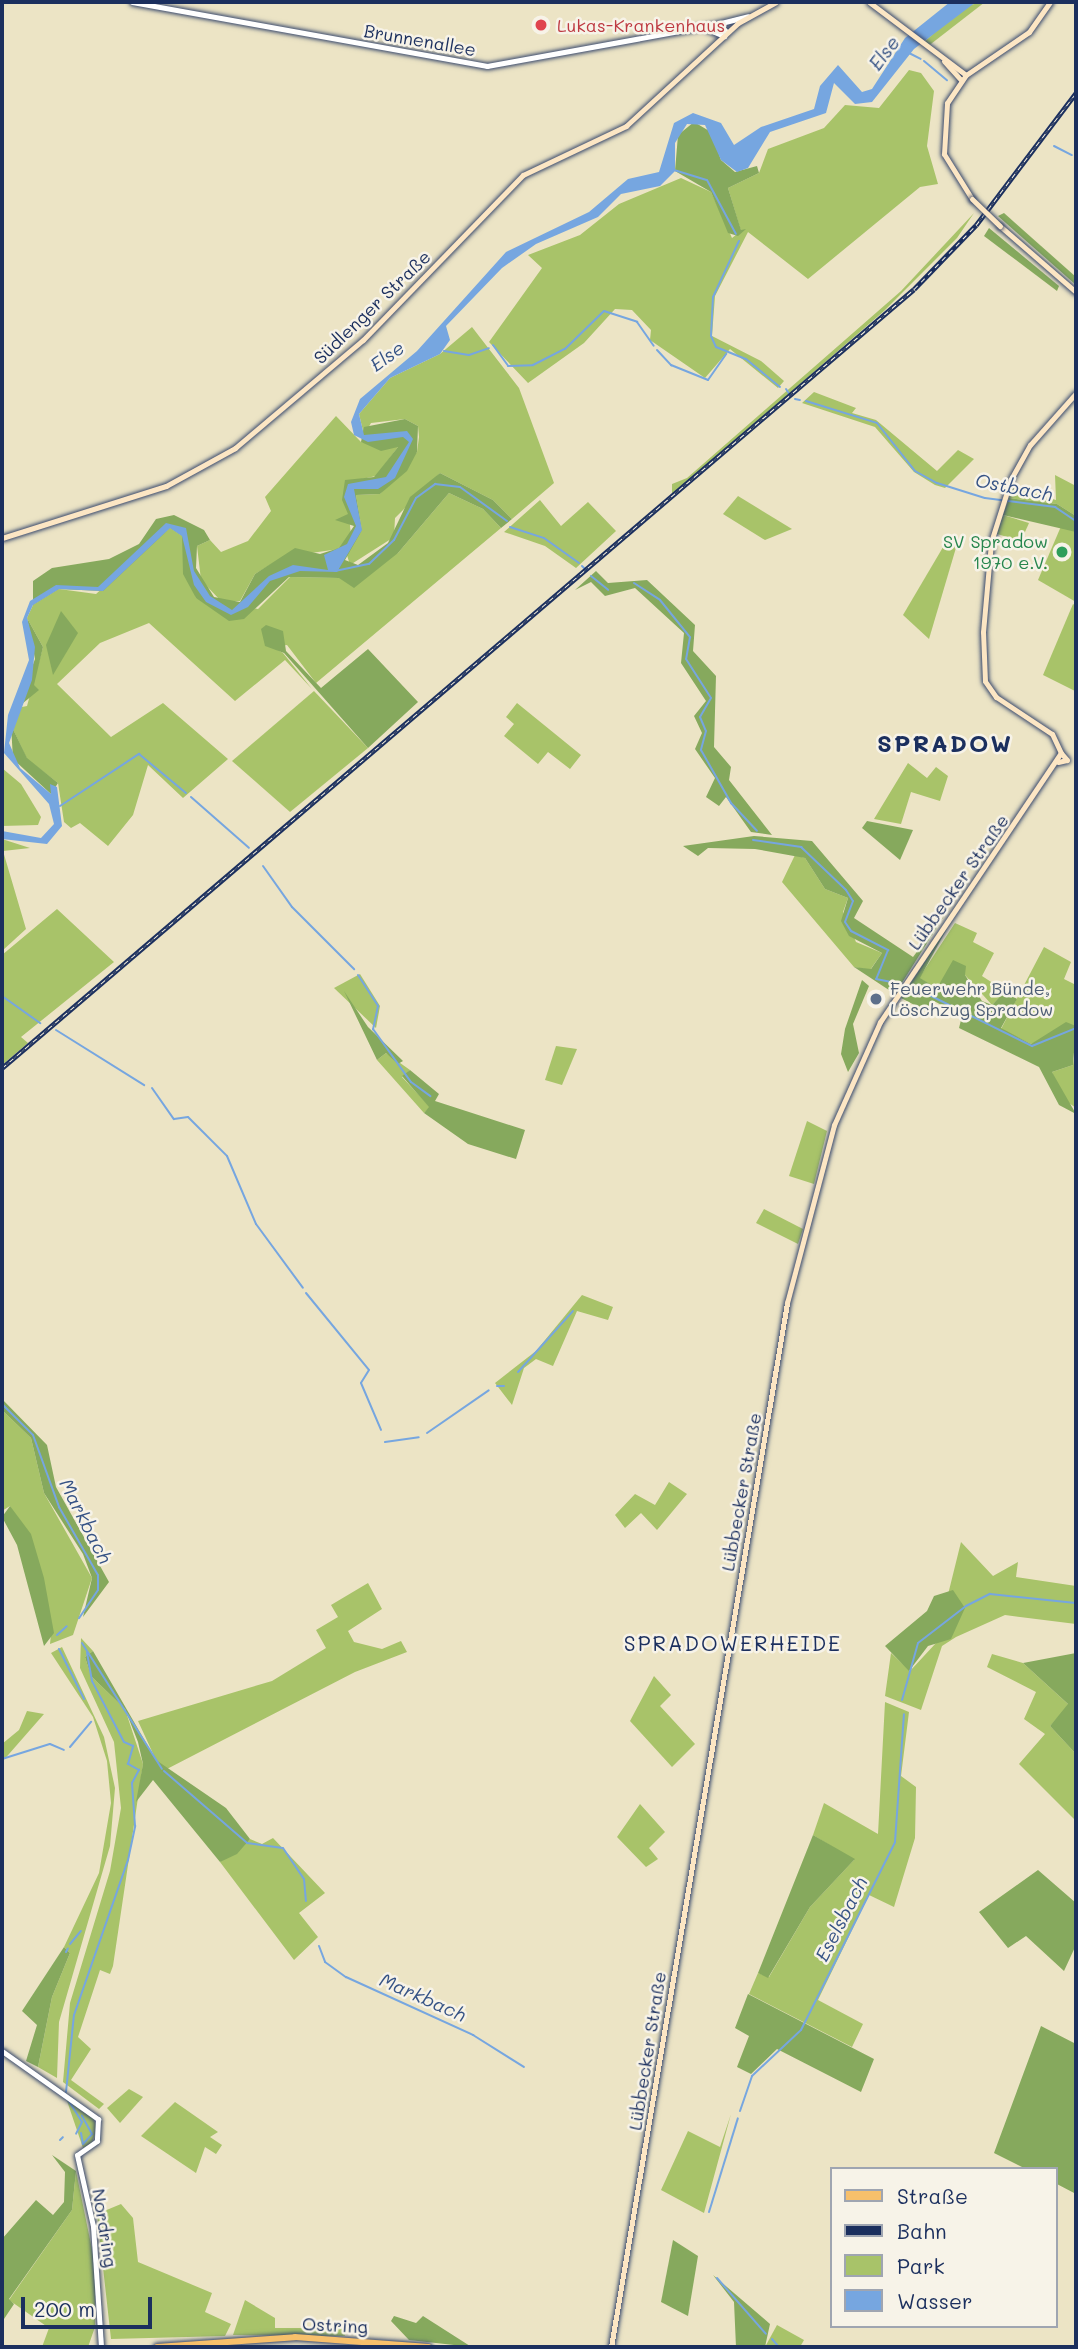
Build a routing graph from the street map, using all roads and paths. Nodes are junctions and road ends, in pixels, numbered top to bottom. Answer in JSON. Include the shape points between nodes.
{"nodes":[{"id":1,"x":132,"y":2,"type":"edge"},
{"id":2,"x":776,"y":2,"type":"edge"},
{"id":3,"x":869,"y":2,"type":"edge"},
{"id":4,"x":1050,"y":2,"type":"edge"},
{"id":5,"x":748,"y":16,"type":"junction"},
{"id":6,"x":717,"y":24,"type":"junction"},
{"id":7,"x":702,"y":27,"type":"junction"},
{"id":8,"x":725,"y":34,"type":"junction"},
{"id":9,"x":937,"y":54,"type":"junction"},
{"id":10,"x":983,"y":63,"type":"junction"},
{"id":11,"x":958,"y":67,"type":"junction"},
{"id":12,"x":964,"y":77,"type":"junction"},
{"id":13,"x":1076,"y":292,"type":"edge"},
{"id":14,"x":1076,"y":393,"type":"edge"},
{"id":15,"x":2,"y":538,"type":"edge"},
{"id":16,"x":2,"y":2051,"type":"edge"},
{"id":17,"x":101,"y":2347,"type":"edge"},
{"id":18,"x":157,"y":2347,"type":"edge"},
{"id":19,"x":429,"y":2347,"type":"edge"},
{"id":20,"x":611,"y":2347,"type":"edge"}],
"edges":[{"from":1,"to":7,"type":"street","name":"Brunnenallee","via":[[487,66]]},
{"from":2,"to":5,"type":"main road","name":"Südlenger Straße"},
{"from":3,"to":9,"type":"main road"},
{"from":4,"to":10,"type":"main road","via":[[1024,36]]},
{"from":5,"to":6,"type":"street","name":"Brunnenallee"},
{"from":5,"to":8,"type":"main road","name":"Südlenger Straße"},
{"from":6,"to":7,"type":"street","name":"Brunnenallee"},
{"from":6,"to":8,"type":"street"},
{"from":7,"to":8,"type":"street"},
{"from":8,"to":15,"type":"main road","name":"Südlenger Straße","via":[[626,126],[523,175],[363,340],[235,448],[166,486]]},
{"from":9,"to":11,"type":"main road"},
{"from":9,"to":12,"type":"main road"},
{"from":10,"to":11,"type":"main road"},
{"from":10,"to":12,"type":"main road"},
{"from":11,"to":12,"type":"main road"},
{"from":12,"to":13,"type":"main road","bridge":true,"via":[[945,109],[941,138],[949,166],[972,199]]},
{"from":14,"to":20,"type":"main road","name":"Lübbecker Straße","via":[[1030,445],[1002,505],[989,555],[985,681],[996,697],[1052,734],[1061,753],[880,1022],[834,1125],[787,1303]]},
{"from":16,"to":17,"type":"street","name":"Nordring","via":[[96,2114],[101,2129],[94,2146],[77,2155],[95,2237]]},
{"from":18,"to":19,"type":"main road","name":"Ostring","via":[[314,2337]]}]}
